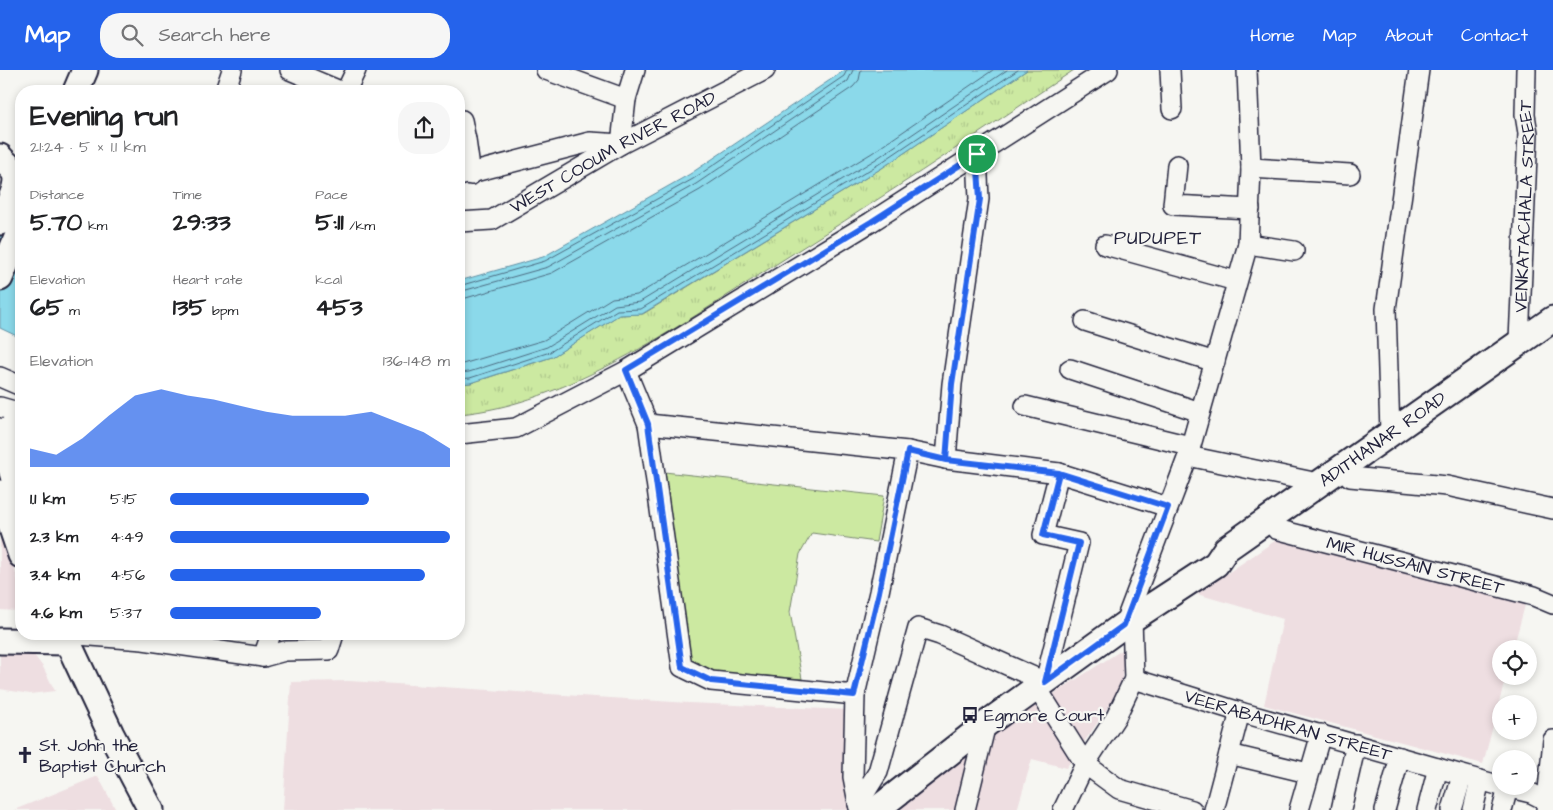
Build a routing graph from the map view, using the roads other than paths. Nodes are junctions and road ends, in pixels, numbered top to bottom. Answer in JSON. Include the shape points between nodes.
{"nodes":[{"id":1,"x":84,"y":70,"type":"edge"},
{"id":2,"x":232,"y":70,"type":"edge"},
{"id":3,"x":290,"y":70,"type":"edge"},
{"id":4,"x":356,"y":70,"type":"edge"},
{"id":5,"x":546,"y":70,"type":"edge"},
{"id":6,"x":635,"y":70,"type":"edge"},
{"id":7,"x":764,"y":70,"type":"edge"},
{"id":8,"x":1108,"y":70,"type":"edge"},
{"id":9,"x":1170,"y":70,"type":"edge"},
{"id":10,"x":1247,"y":70,"type":"edge"},
{"id":11,"x":1418,"y":70,"type":"edge"},
{"id":12,"x":1526,"y":70,"type":"edge"},
{"id":13,"x":78,"y":85,"type":"edge"},
{"id":14,"x":227,"y":85,"type":"edge"},
{"id":15,"x":326,"y":85,"type":"edge"},
{"id":16,"x":349,"y":85,"type":"edge"},
{"id":17,"x":626,"y":99,"type":"junction"},
{"id":18,"x":1172,"y":109,"type":"dead end"},
{"id":19,"x":621,"y":144,"type":"junction"},
{"id":20,"x":977,"y":154,"type":"junction"},
{"id":21,"x":0,"y":158,"type":"edge"},
{"id":22,"x":1177,"y":165,"type":"dead end"},
{"id":23,"x":1251,"y":168,"type":"junction"},
{"id":24,"x":1350,"y":174,"type":"dead end"},
{"id":25,"x":465,"y":175,"type":"edge"},
{"id":26,"x":1250,"y":209,"type":"junction"},
{"id":27,"x":4,"y":213,"type":"edge"},
{"id":28,"x":465,"y":222,"type":"edge"},
{"id":29,"x":15,"y":242,"type":"edge"},
{"id":30,"x":1248,"y":244,"type":"junction"},
{"id":31,"x":1105,"y":245,"type":"dead end"},
{"id":32,"x":1294,"y":251,"type":"dead end"},
{"id":33,"x":0,"y":278,"type":"edge"},
{"id":34,"x":1236,"y":281,"type":"junction"},
{"id":35,"x":1553,"y":319,"type":"edge"},
{"id":36,"x":1085,"y":321,"type":"dead end"},
{"id":37,"x":1553,"y":334,"type":"edge"},
{"id":38,"x":1519,"y":341,"type":"junction"},
{"id":39,"x":1215,"y":362,"type":"junction"},
{"id":40,"x":1070,"y":369,"type":"dead end"},
{"id":41,"x":626,"y":370,"type":"junction"},
{"id":42,"x":0,"y":376,"type":"edge"},
{"id":43,"x":15,"y":383,"type":"edge"},
{"id":44,"x":1025,"y":406,"type":"dead end"},
{"id":45,"x":0,"y":407,"type":"edge"},
{"id":46,"x":15,"y":411,"type":"edge"},
{"id":47,"x":1200,"y":412,"type":"junction"},
{"id":48,"x":15,"y":424,"type":"edge"},
{"id":49,"x":648,"y":424,"type":"junction"},
{"id":50,"x":1390,"y":432,"type":"junction"},
{"id":51,"x":465,"y":433,"type":"edge"},
{"id":52,"x":2,"y":435,"type":"edge"},
{"id":53,"x":908,"y":451,"type":"junction"},
{"id":54,"x":1189,"y":451,"type":"junction"},
{"id":55,"x":946,"y":460,"type":"junction"},
{"id":56,"x":1059,"y":473,"type":"junction"},
{"id":57,"x":1350,"y":477,"type":"junction"},
{"id":58,"x":1318,"y":484,"type":"junction"},
{"id":59,"x":13,"y":506,"type":"edge"},
{"id":60,"x":1168,"y":507,"type":"junction"},
{"id":61,"x":1553,"y":509,"type":"edge"},
{"id":62,"x":1276,"y":529,"type":"junction"},
{"id":63,"x":1216,"y":564,"type":"junction"},
{"id":64,"x":1553,"y":604,"type":"edge"},
{"id":65,"x":1128,"y":622,"type":"junction"},
{"id":66,"x":0,"y":627,"type":"edge"},
{"id":67,"x":15,"y":628,"type":"edge"},
{"id":68,"x":15,"y":640,"type":"edge"},
{"id":69,"x":61,"y":640,"type":"edge"},
{"id":70,"x":62,"y":640,"type":"edge"},
{"id":71,"x":186,"y":640,"type":"edge"},
{"id":72,"x":269,"y":640,"type":"edge"},
{"id":73,"x":0,"y":641,"type":"edge"},
{"id":74,"x":200,"y":641,"type":"edge"},
{"id":75,"x":331,"y":642,"type":"edge"},
{"id":76,"x":262,"y":657,"type":"junction"},
{"id":77,"x":1134,"y":679,"type":"junction"},
{"id":78,"x":1041,"y":685,"type":"junction"},
{"id":79,"x":854,"y":695,"type":"junction"},
{"id":80,"x":1240,"y":712,"type":"junction"},
{"id":81,"x":986,"y":724,"type":"junction"},
{"id":82,"x":1321,"y":734,"type":"junction"},
{"id":83,"x":1553,"y":740,"type":"edge"},
{"id":84,"x":1356,"y":744,"type":"junction"},
{"id":85,"x":1229,"y":754,"type":"junction"},
{"id":86,"x":1400,"y":757,"type":"junction"},
{"id":87,"x":1085,"y":764,"type":"junction"},
{"id":88,"x":1438,"y":768,"type":"junction"},
{"id":89,"x":1308,"y":773,"type":"junction"},
{"id":90,"x":1471,"y":778,"type":"junction"},
{"id":91,"x":1492,"y":784,"type":"edge"},
{"id":92,"x":1503,"y":795,"type":"edge"},
{"id":93,"x":1534,"y":795,"type":"edge"},
{"id":94,"x":1549,"y":806,"type":"edge"},
{"id":95,"x":864,"y":808,"type":"edge"},
{"id":96,"x":134,"y":810,"type":"edge"},
{"id":97,"x":151,"y":810,"type":"edge"},
{"id":98,"x":965,"y":810,"type":"edge"},
{"id":99,"x":1063,"y":810,"type":"edge"},
{"id":100,"x":1192,"y":810,"type":"edge"},
{"id":101,"x":1214,"y":810,"type":"edge"},
{"id":102,"x":1299,"y":810,"type":"edge"},
{"id":103,"x":1341,"y":810,"type":"edge"},
{"id":104,"x":1385,"y":810,"type":"edge"},
{"id":105,"x":1428,"y":810,"type":"edge"},
{"id":106,"x":1452,"y":810,"type":"edge"},
{"id":107,"x":1473,"y":810,"type":"edge"},
{"id":108,"x":1502,"y":810,"type":"edge"}],
"edges":[{"from":1,"to":13,"type":"main road"},
{"from":2,"to":14,"type":"street"},
{"from":3,"to":15,"type":"street"},
{"from":4,"to":16,"type":"street"},
{"from":5,"to":17,"type":"street"},
{"from":6,"to":17,"type":"street"},
{"from":7,"to":19,"type":"street","name":"WEST COOUM RIVER ROAD"},
{"from":8,"to":20,"type":"street"},
{"from":9,"to":18,"type":"street"},
{"from":10,"to":23,"type":"street"},
{"from":11,"to":50,"type":"street","via":[[1386,309]]},
{"from":12,"to":38,"type":"street","name":"VENKATACHALA STREET","via":[[1528,133]]},
{"from":17,"to":19,"type":"street"},
{"from":19,"to":25,"type":"street","via":[[590,142]]},
{"from":19,"to":28,"type":"street","name":"WEST COOUM RIVER ROAD","via":[[492,220]]},
{"from":20,"to":41,"type":"street"},
{"from":20,"to":55,"type":"street","via":[[980,199],[952,384]]},
{"from":21,"to":27,"type":"main road","via":[[15,176]]},
{"from":22,"to":26,"type":"street","via":[[1173,205]]},
{"from":23,"to":24,"type":"street"},
{"from":23,"to":26,"type":"street"},
{"from":26,"to":30,"type":"street"},
{"from":29,"to":33,"type":"main road"},
{"from":30,"to":32,"type":"street"},
{"from":30,"to":34,"type":"street"},
{"from":31,"to":34,"type":"street"},
{"from":34,"to":39,"type":"street"},
{"from":35,"to":38,"type":"main road","name":"ADITHANAR ROAD"},
{"from":36,"to":39,"type":"street"},
{"from":37,"to":57,"type":"main road","name":"ADITHANAR ROAD"},
{"from":38,"to":50,"type":"main road","name":"ADITHANAR ROAD"},
{"from":39,"to":47,"type":"street"},
{"from":40,"to":47,"type":"street"},
{"from":41,"to":49,"type":"street"},
{"from":41,"to":51,"type":"street","via":[[516,428]]},
{"from":42,"to":43,"type":"street"},
{"from":44,"to":54,"type":"street"},
{"from":45,"to":46,"type":"street"},
{"from":47,"to":54,"type":"street"},
{"from":48,"to":52,"type":"main road"},
{"from":49,"to":53,"type":"street"},
{"from":49,"to":79,"type":"street","via":[[682,667],[711,681]]},
{"from":50,"to":58,"type":"main road","name":"ADITHANAR ROAD"},
{"from":52,"to":59,"type":"main road"},
{"from":53,"to":55,"type":"street"},
{"from":53,"to":79,"type":"street"},
{"from":54,"to":58,"type":"street"},
{"from":54,"to":60,"type":"street"},
{"from":55,"to":56,"type":"street"},
{"from":56,"to":60,"type":"street"},
{"from":56,"to":78,"type":"street","via":[[1043,535],[1079,543]]},
{"from":57,"to":61,"type":"street","via":[[1447,486]]},
{"from":57,"to":62,"type":"main road","name":"ADITHANAR ROAD"},
{"from":58,"to":63,"type":"main road","name":"ADITHANAR ROAD","via":[[1226,549]]},
{"from":60,"to":65,"type":"street"},
{"from":62,"to":63,"type":"main road","name":"ADITHANAR ROAD","via":[[1232,560]]},
{"from":62,"to":64,"type":"street","name":"MIR HUSSAIN STREET","via":[[1534,596]]},
{"from":63,"to":65,"type":"main road","name":"ADITHANAR ROAD"},
{"from":65,"to":77,"type":"street"},
{"from":65,"to":78,"type":"main road","name":"ADITHANAR ROAD"},
{"from":66,"to":67,"type":"main road"},
{"from":68,"to":73,"type":"main road"},
{"from":69,"to":96,"type":"main road"},
{"from":70,"to":97,"type":"main road"},
{"from":71,"to":74,"type":"street"},
{"from":72,"to":76,"type":"street"},
{"from":74,"to":76,"type":"street"},
{"from":75,"to":76,"type":"street"},
{"from":77,"to":80,"type":"street","name":"VEERABADHRAN STREET"},
{"from":77,"to":87,"type":"street","via":[[1116,717]]},
{"from":78,"to":81,"type":"main road","name":"ADITHANAR ROAD"},
{"from":78,"to":87,"type":"street"},
{"from":78,"to":95,"type":"street","via":[[940,635],[918,628],[878,772]]},
{"from":79,"to":95,"type":"street","via":[[854,777]]},
{"from":80,"to":82,"type":"street","name":"VEERABADHRAN STREET"},
{"from":80,"to":85,"type":"street"},
{"from":81,"to":95,"type":"main road","name":"ADITHANAR ROAD"},
{"from":81,"to":98,"type":"street"},
{"from":82,"to":84,"type":"street","name":"VEERABADHRAN STREET"},
{"from":82,"to":89,"type":"street"},
{"from":83,"to":94,"type":"street"},
{"from":84,"to":86,"type":"street","name":"VEERABADHRAN STREET"},
{"from":84,"to":103,"type":"street"},
{"from":85,"to":89,"type":"street"},
{"from":85,"to":101,"type":"street"},
{"from":86,"to":88,"type":"street","name":"VEERABADHRAN STREET"},
{"from":86,"to":104,"type":"street"},
{"from":87,"to":99,"type":"street"},
{"from":87,"to":100,"type":"street","via":[[1120,789]]},
{"from":88,"to":90,"type":"street","name":"VEERABADHRAN STREET"},
{"from":88,"to":105,"type":"street"},
{"from":89,"to":102,"type":"street"},
{"from":90,"to":91,"type":"street","name":"VEERABADHRAN STREET"},
{"from":90,"to":106,"type":"street"},
{"from":90,"to":107,"type":"street"},
{"from":92,"to":108,"type":"street"},
{"from":93,"to":94,"type":"street","name":"VEERABADHRAN STREET"}]}
